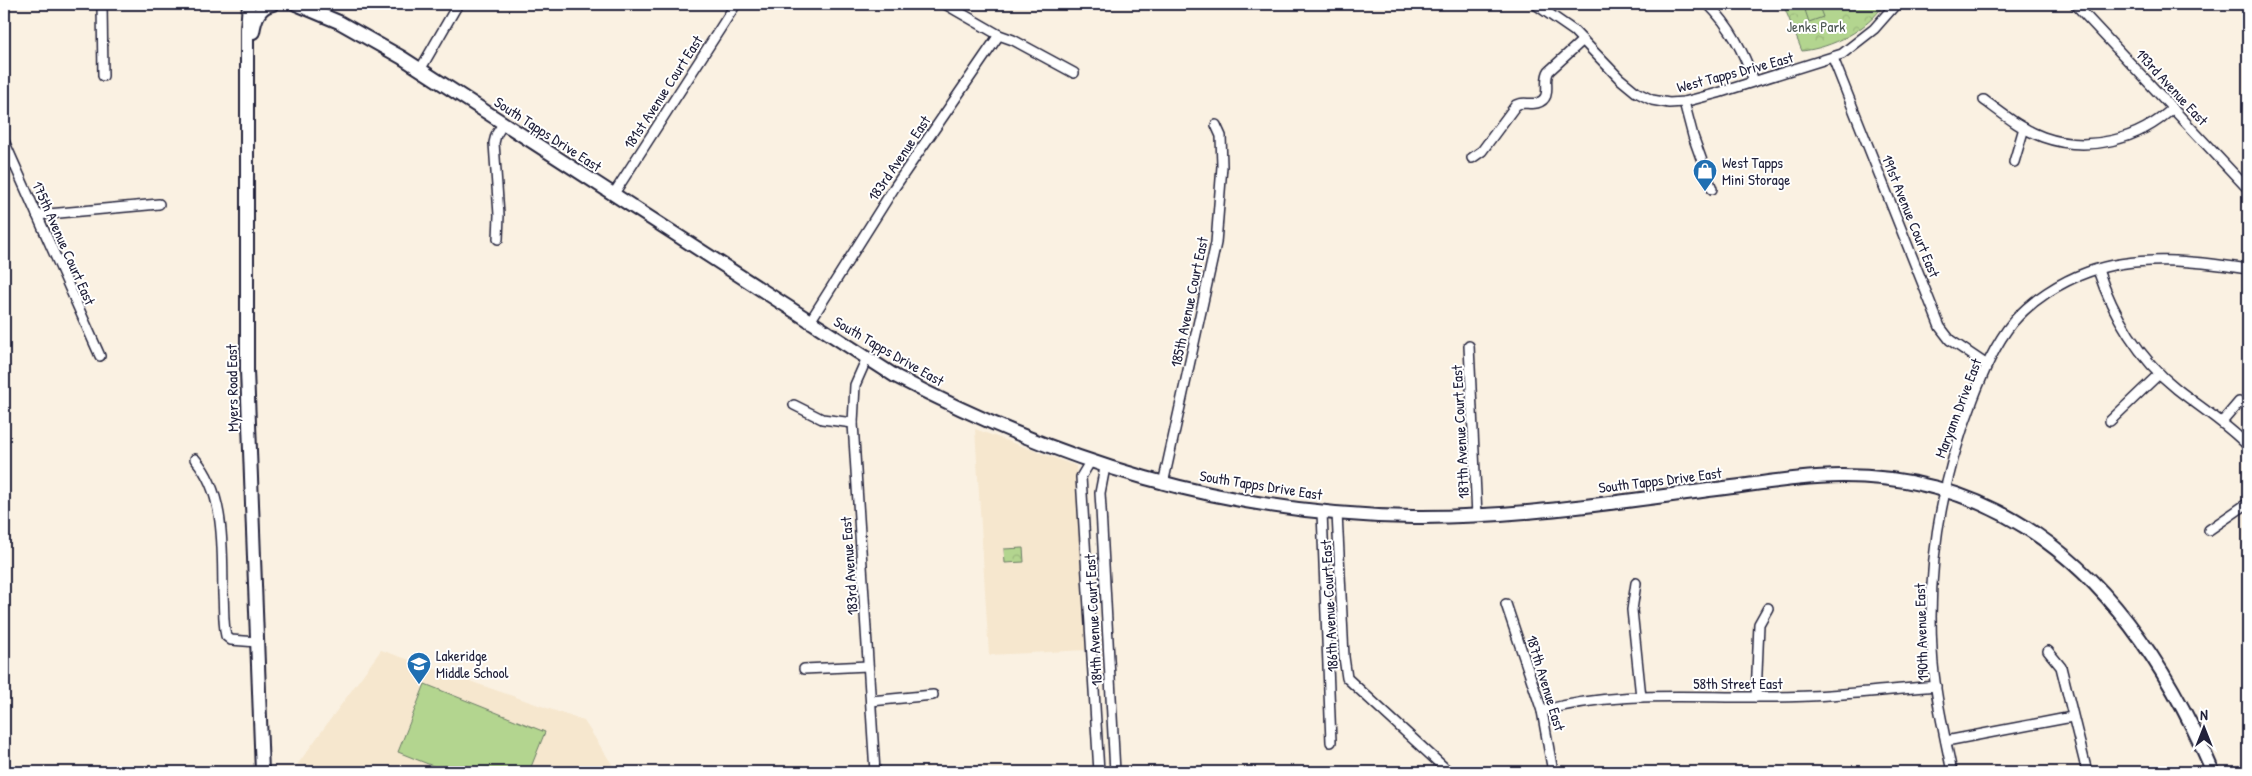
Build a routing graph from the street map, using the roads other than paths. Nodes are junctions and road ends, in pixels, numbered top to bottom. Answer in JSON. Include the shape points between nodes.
{"nodes":[{"id":1,"x":102,"y":4,"type":"edge"},
{"id":2,"x":249,"y":4,"type":"edge"},
{"id":3,"x":273,"y":4,"type":"edge"},
{"id":4,"x":296,"y":4,"type":"edge"},
{"id":5,"x":458,"y":4,"type":"edge"},
{"id":6,"x":736,"y":4,"type":"edge"},
{"id":7,"x":946,"y":4,"type":"edge"},
{"id":8,"x":1535,"y":4,"type":"edge"},
{"id":9,"x":1708,"y":4,"type":"edge"},
{"id":10,"x":1896,"y":4,"type":"edge"},
{"id":11,"x":2075,"y":4,"type":"edge"},
{"id":12,"x":999,"y":35,"type":"junction"},
{"id":13,"x":1583,"y":40,"type":"junction"},
{"id":14,"x":247,"y":54,"type":"junction"},
{"id":15,"x":1832,"y":58,"type":"junction"},
{"id":16,"x":420,"y":70,"type":"junction"},
{"id":17,"x":1074,"y":73,"type":"dead end"},
{"id":18,"x":103,"y":76,"type":"dead end"},
{"id":19,"x":1754,"y":81,"type":"junction"},
{"id":20,"x":1984,"y":100,"type":"dead end"},
{"id":21,"x":1684,"y":102,"type":"junction"},
{"id":22,"x":2172,"y":108,"type":"junction"},
{"id":23,"x":503,"y":124,"type":"junction"},
{"id":24,"x":1216,"y":125,"type":"dead end"},
{"id":25,"x":2024,"y":128,"type":"junction"},
{"id":26,"x":4,"y":141,"type":"edge"},
{"id":27,"x":1472,"y":158,"type":"dead end"},
{"id":28,"x":2014,"y":162,"type":"dead end"},
{"id":29,"x":1712,"y":189,"type":"dead end"},
{"id":30,"x":2248,"y":189,"type":"edge"},
{"id":31,"x":612,"y":195,"type":"junction"},
{"id":32,"x":160,"y":204,"type":"dead end"},
{"id":33,"x":36,"y":215,"type":"junction"},
{"id":34,"x":498,"y":239,"type":"dead end"},
{"id":35,"x":2248,"y":269,"type":"edge"},
{"id":36,"x":2098,"y":270,"type":"junction"},
{"id":37,"x":809,"y":323,"type":"junction"},
{"id":38,"x":1469,"y":346,"type":"dead end"},
{"id":39,"x":100,"y":356,"type":"dead end"},
{"id":40,"x":866,"y":360,"type":"junction"},
{"id":41,"x":1988,"y":366,"type":"junction"},
{"id":42,"x":2159,"y":374,"type":"junction"},
{"id":43,"x":2239,"y":402,"type":"dead end"},
{"id":44,"x":794,"y":405,"type":"dead end"},
{"id":45,"x":2110,"y":421,"type":"dead end"},
{"id":46,"x":2222,"y":422,"type":"junction"},
{"id":47,"x":853,"y":423,"type":"junction"},
{"id":48,"x":2248,"y":446,"type":"edge"},
{"id":49,"x":195,"y":459,"type":"dead end"},
{"id":50,"x":1090,"y":462,"type":"junction"},
{"id":51,"x":1105,"y":467,"type":"junction"},
{"id":52,"x":1163,"y":484,"type":"junction"},
{"id":53,"x":1944,"y":491,"type":"junction"},
{"id":54,"x":2248,"y":503,"type":"edge"},
{"id":55,"x":1322,"y":512,"type":"junction"},
{"id":56,"x":1338,"y":513,"type":"junction"},
{"id":57,"x":1477,"y":516,"type":"junction"},
{"id":58,"x":2209,"y":530,"type":"dead end"},
{"id":59,"x":1636,"y":583,"type":"dead end"},
{"id":60,"x":1506,"y":604,"type":"dead end"},
{"id":61,"x":1768,"y":608,"type":"dead end"},
{"id":62,"x":257,"y":642,"type":"junction"},
{"id":63,"x":2048,"y":651,"type":"dead end"},
{"id":64,"x":868,"y":666,"type":"junction"},
{"id":65,"x":804,"y":669,"type":"dead end"},
{"id":66,"x":1936,"y":686,"type":"junction"},
{"id":67,"x":933,"y":695,"type":"dead end"},
{"id":68,"x":1641,"y":697,"type":"junction"},
{"id":69,"x":1756,"y":698,"type":"junction"},
{"id":70,"x":871,"y":701,"type":"junction"},
{"id":71,"x":1542,"y":711,"type":"junction"},
{"id":72,"x":2072,"y":717,"type":"junction"},
{"id":73,"x":1946,"y":741,"type":"junction"},
{"id":74,"x":1332,"y":742,"type":"dead end"},
{"id":75,"x":262,"y":772,"type":"edge"},
{"id":76,"x":875,"y":772,"type":"edge"},
{"id":77,"x":1099,"y":772,"type":"edge"},
{"id":78,"x":1115,"y":772,"type":"edge"},
{"id":79,"x":1449,"y":772,"type":"edge"},
{"id":80,"x":1553,"y":772,"type":"edge"},
{"id":81,"x":1952,"y":772,"type":"edge"},
{"id":82,"x":2087,"y":772,"type":"edge"},
{"id":83,"x":2213,"y":772,"type":"edge"}],
"edges":[{"from":1,"to":18,"type":"street"},
{"from":2,"to":14,"type":"street","name":"Myers Road East"},
{"from":3,"to":14,"type":"street","via":[[258,14]]},
{"from":4,"to":16,"type":"street","name":"South Tapps Drive East","via":[[360,33]]},
{"from":5,"to":16,"type":"street"},
{"from":6,"to":31,"type":"street","name":"181st Avenue Court East"},
{"from":7,"to":12,"type":"street"},
{"from":8,"to":13,"type":"street","name":"West Tapps Drive East"},
{"from":9,"to":19,"type":"street","via":[[1734,34]]},
{"from":10,"to":15,"type":"street","name":"West Tapps Drive East","via":[[1874,29]]},
{"from":11,"to":22,"type":"street","name":"193rd Avenue East"},
{"from":12,"to":17,"type":"street"},
{"from":12,"to":37,"type":"street","name":"183rd Avenue East","via":[[884,204]]},
{"from":13,"to":21,"type":"street","name":"West Tapps Drive East","via":[[1619,78],[1644,97],[1660,102]]},
{"from":13,"to":27,"type":"street","via":[[1548,70],[1548,90],[1543,99],[1516,105],[1482,151]]},
{"from":14,"to":62,"type":"street","name":"Myers Road East","via":[[247,370]]},
{"from":15,"to":19,"type":"street","name":"West Tapps Drive East"},
{"from":15,"to":41,"type":"street","name":"191st Avenue Court East","via":[[1940,327],[1950,340]]},
{"from":16,"to":23,"type":"street","name":"South Tapps Drive East"},
{"from":19,"to":21,"type":"street","name":"West Tapps Drive East"},
{"from":20,"to":25,"type":"street"},
{"from":21,"to":29,"type":"street","via":[[1692,136]]},
{"from":22,"to":25,"type":"street","via":[[2157,123],[2108,141],[2079,143],[2057,140]]},
{"from":22,"to":30,"type":"street","name":"193rd Avenue East"},
{"from":23,"to":31,"type":"street","name":"South Tapps Drive East"},
{"from":23,"to":34,"type":"street","via":[[494,144]]},
{"from":24,"to":52,"type":"street","name":"185th Avenue Court East","via":[[1221,136],[1222,166],[1216,243]]},
{"from":25,"to":28,"type":"street"},
{"from":26,"to":33,"type":"street","name":"175th Avenue Court East"},
{"from":31,"to":37,"type":"street","name":"South Tapps Drive East"},
{"from":32,"to":33,"type":"street"},
{"from":33,"to":39,"type":"street","name":"175th Avenue Court East"},
{"from":35,"to":36,"type":"street","name":"Maryann Drive East","via":[[2208,263],[2150,262]]},
{"from":36,"to":41,"type":"street","name":"Maryann Drive East","via":[[2076,277],[2030,306],[2012,323]]},
{"from":36,"to":42,"type":"street","via":[[2123,326]]},
{"from":37,"to":40,"type":"street","name":"South Tapps Drive East"},
{"from":38,"to":57,"type":"street","name":"187th Avenue Court East"},
{"from":40,"to":47,"type":"street","name":"183rd Avenue East","via":[[854,386]]},
{"from":40,"to":50,"type":"street","name":"South Tapps Drive East","via":[[972,416]]},
{"from":41,"to":53,"type":"street","name":"Maryann Drive East","via":[[1962,428]]},
{"from":42,"to":45,"type":"street"},
{"from":42,"to":46,"type":"street"},
{"from":43,"to":46,"type":"street"},
{"from":44,"to":47,"type":"street","via":[[822,419]]},
{"from":46,"to":48,"type":"street"},
{"from":47,"to":64,"type":"street","name":"183rd Avenue East"},
{"from":49,"to":62,"type":"street","via":[[210,479],[216,499],[226,636],[231,640]]},
{"from":50,"to":51,"type":"street","name":"South Tapps Drive East"},
{"from":50,"to":77,"type":"street","via":[[1081,477]]},
{"from":51,"to":52,"type":"street","name":"South Tapps Drive East"},
{"from":51,"to":78,"type":"street","name":"184th Avenue Court East","via":[[1100,493]]},
{"from":52,"to":55,"type":"street","name":"South Tapps Drive East","via":[[1238,500]]},
{"from":53,"to":57,"type":"street","name":"South Tapps Drive East","via":[[1896,479],[1832,476]]},
{"from":53,"to":66,"type":"street","name":"190th Avenue East","via":[[1932,592]]},
{"from":53,"to":83,"type":"street","name":"South Tapps Drive East","via":[[1984,505],[2025,527],[2063,553],[2106,593],[2172,691]]},
{"from":54,"to":58,"type":"street"},
{"from":55,"to":56,"type":"street","name":"South Tapps Drive East"},
{"from":55,"to":74,"type":"street","name":"186th Avenue Court East"},
{"from":56,"to":57,"type":"street","name":"South Tapps Drive East"},
{"from":56,"to":79,"type":"street","name":"186th Avenue Court East","via":[[1347,678]]},
{"from":59,"to":68,"type":"street","via":[[1632,610]]},
{"from":60,"to":71,"type":"street","name":"187th Avenue East"},
{"from":61,"to":69,"type":"street","via":[[1759,624]]},
{"from":62,"to":75,"type":"street","name":"Myers Road East"},
{"from":63,"to":72,"type":"street","via":[[2061,667]]},
{"from":64,"to":65,"type":"street"},
{"from":64,"to":70,"type":"street","name":"183rd Avenue East"},
{"from":66,"to":69,"type":"street","name":"58th Street East"},
{"from":66,"to":73,"type":"street","name":"190th Avenue East"},
{"from":67,"to":70,"type":"street"},
{"from":68,"to":69,"type":"street","name":"58th Street East"},
{"from":68,"to":71,"type":"street","name":"58th Street East","via":[[1592,699]]},
{"from":70,"to":76,"type":"street","name":"183rd Avenue East"},
{"from":71,"to":80,"type":"street","name":"187th Avenue East"},
{"from":72,"to":73,"type":"street"},
{"from":72,"to":82,"type":"street"},
{"from":73,"to":81,"type":"street","name":"190th Avenue East"}]}
